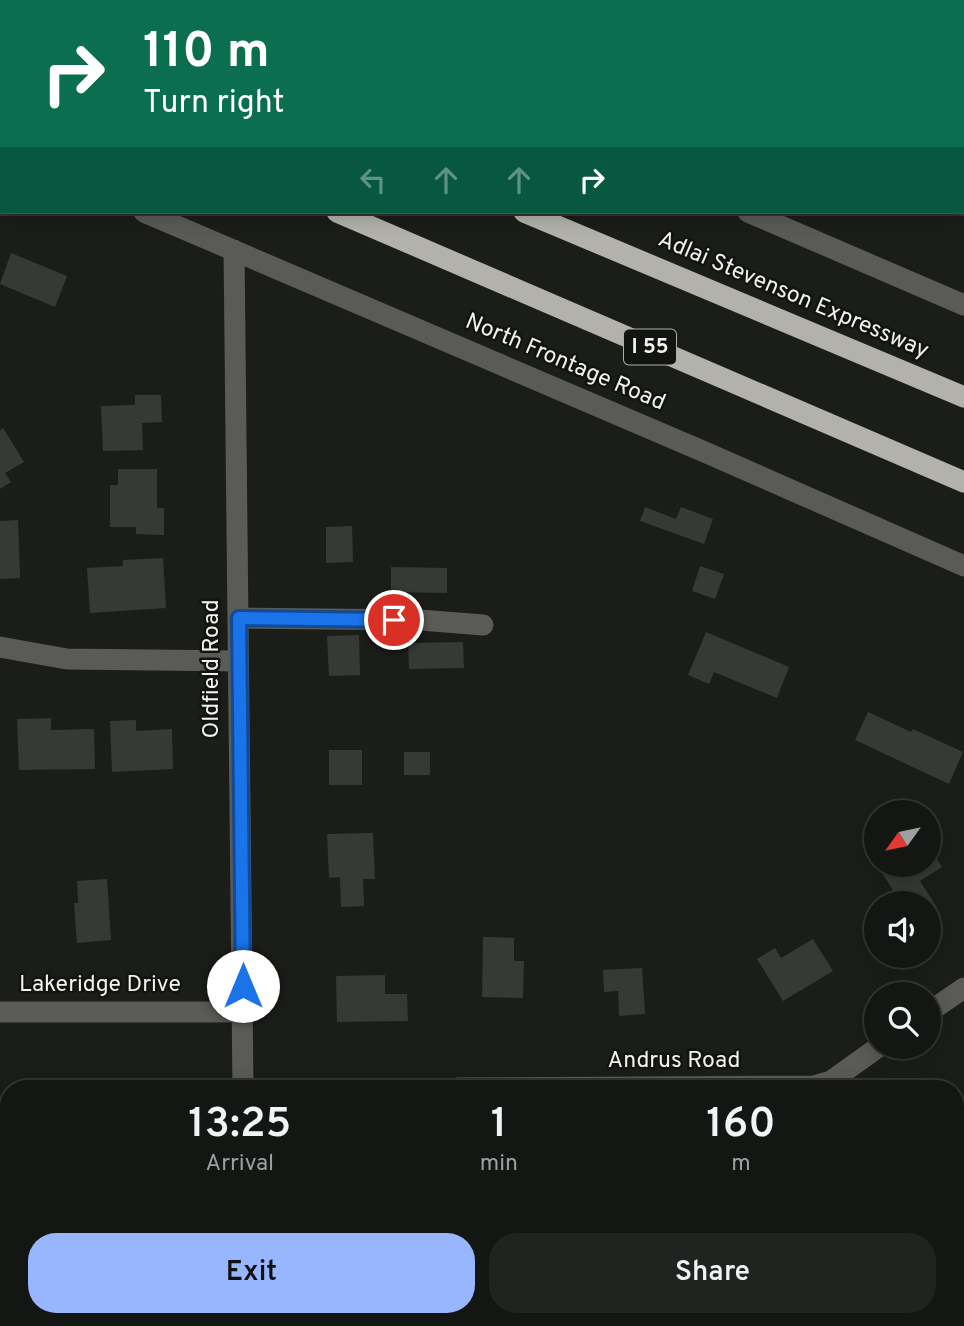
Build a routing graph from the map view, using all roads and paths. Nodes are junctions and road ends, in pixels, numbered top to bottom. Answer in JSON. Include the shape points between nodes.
{"nodes":[{"id":1,"x":149,"y":214,"type":"edge"},
{"id":2,"x":342,"y":214,"type":"edge"},
{"id":3,"x":529,"y":214,"type":"edge"},
{"id":4,"x":753,"y":214,"type":"edge"},
{"id":5,"x":234,"y":250,"type":"junction"},
{"id":6,"x":964,"y":305,"type":"edge"},
{"id":7,"x":964,"y":397,"type":"edge"},
{"id":8,"x":964,"y":482,"type":"edge"},
{"id":9,"x":964,"y":566,"type":"edge"},
{"id":10,"x":239,"y":618,"type":"junction"},
{"id":11,"x":483,"y":625,"type":"dead end"},
{"id":12,"x":0,"y":647,"type":"edge"},
{"id":13,"x":238,"y":661,"type":"junction"},
{"id":14,"x":964,"y":988,"type":"edge"},
{"id":15,"x":941,"y":1004,"type":"edge"},
{"id":16,"x":0,"y":1012,"type":"edge"},
{"id":17,"x":243,"y":1012,"type":"junction"},
{"id":18,"x":864,"y":1057,"type":"edge"},
{"id":19,"x":243,"y":1080,"type":"edge"},
{"id":20,"x":832,"y":1080,"type":"edge"}],
"edges":[{"from":1,"to":5,"type":"street","name":"North Frontage Road"},
{"from":2,"to":8,"type":"highway","number":"I 55"},
{"from":3,"to":7,"type":"highway","name":"Adlai Stevenson Expressway"},
{"from":4,"to":6,"type":"street"},
{"from":5,"to":9,"type":"street","name":"North Frontage Road"},
{"from":5,"to":10,"type":"street","name":"Oldfield Road"},
{"from":10,"to":11,"type":"street"},
{"from":10,"to":13,"type":"street","name":"Oldfield Road"},
{"from":12,"to":13,"type":"street","via":[[67,659]]},
{"from":13,"to":17,"type":"street","name":"Oldfield Road"},
{"from":14,"to":15,"type":"street"},
{"from":16,"to":17,"type":"street","name":"Lakeridge Drive"},
{"from":17,"to":19,"type":"street","name":"Oldfield Road"},
{"from":18,"to":20,"type":"street","name":"Andrus Road"}]}
